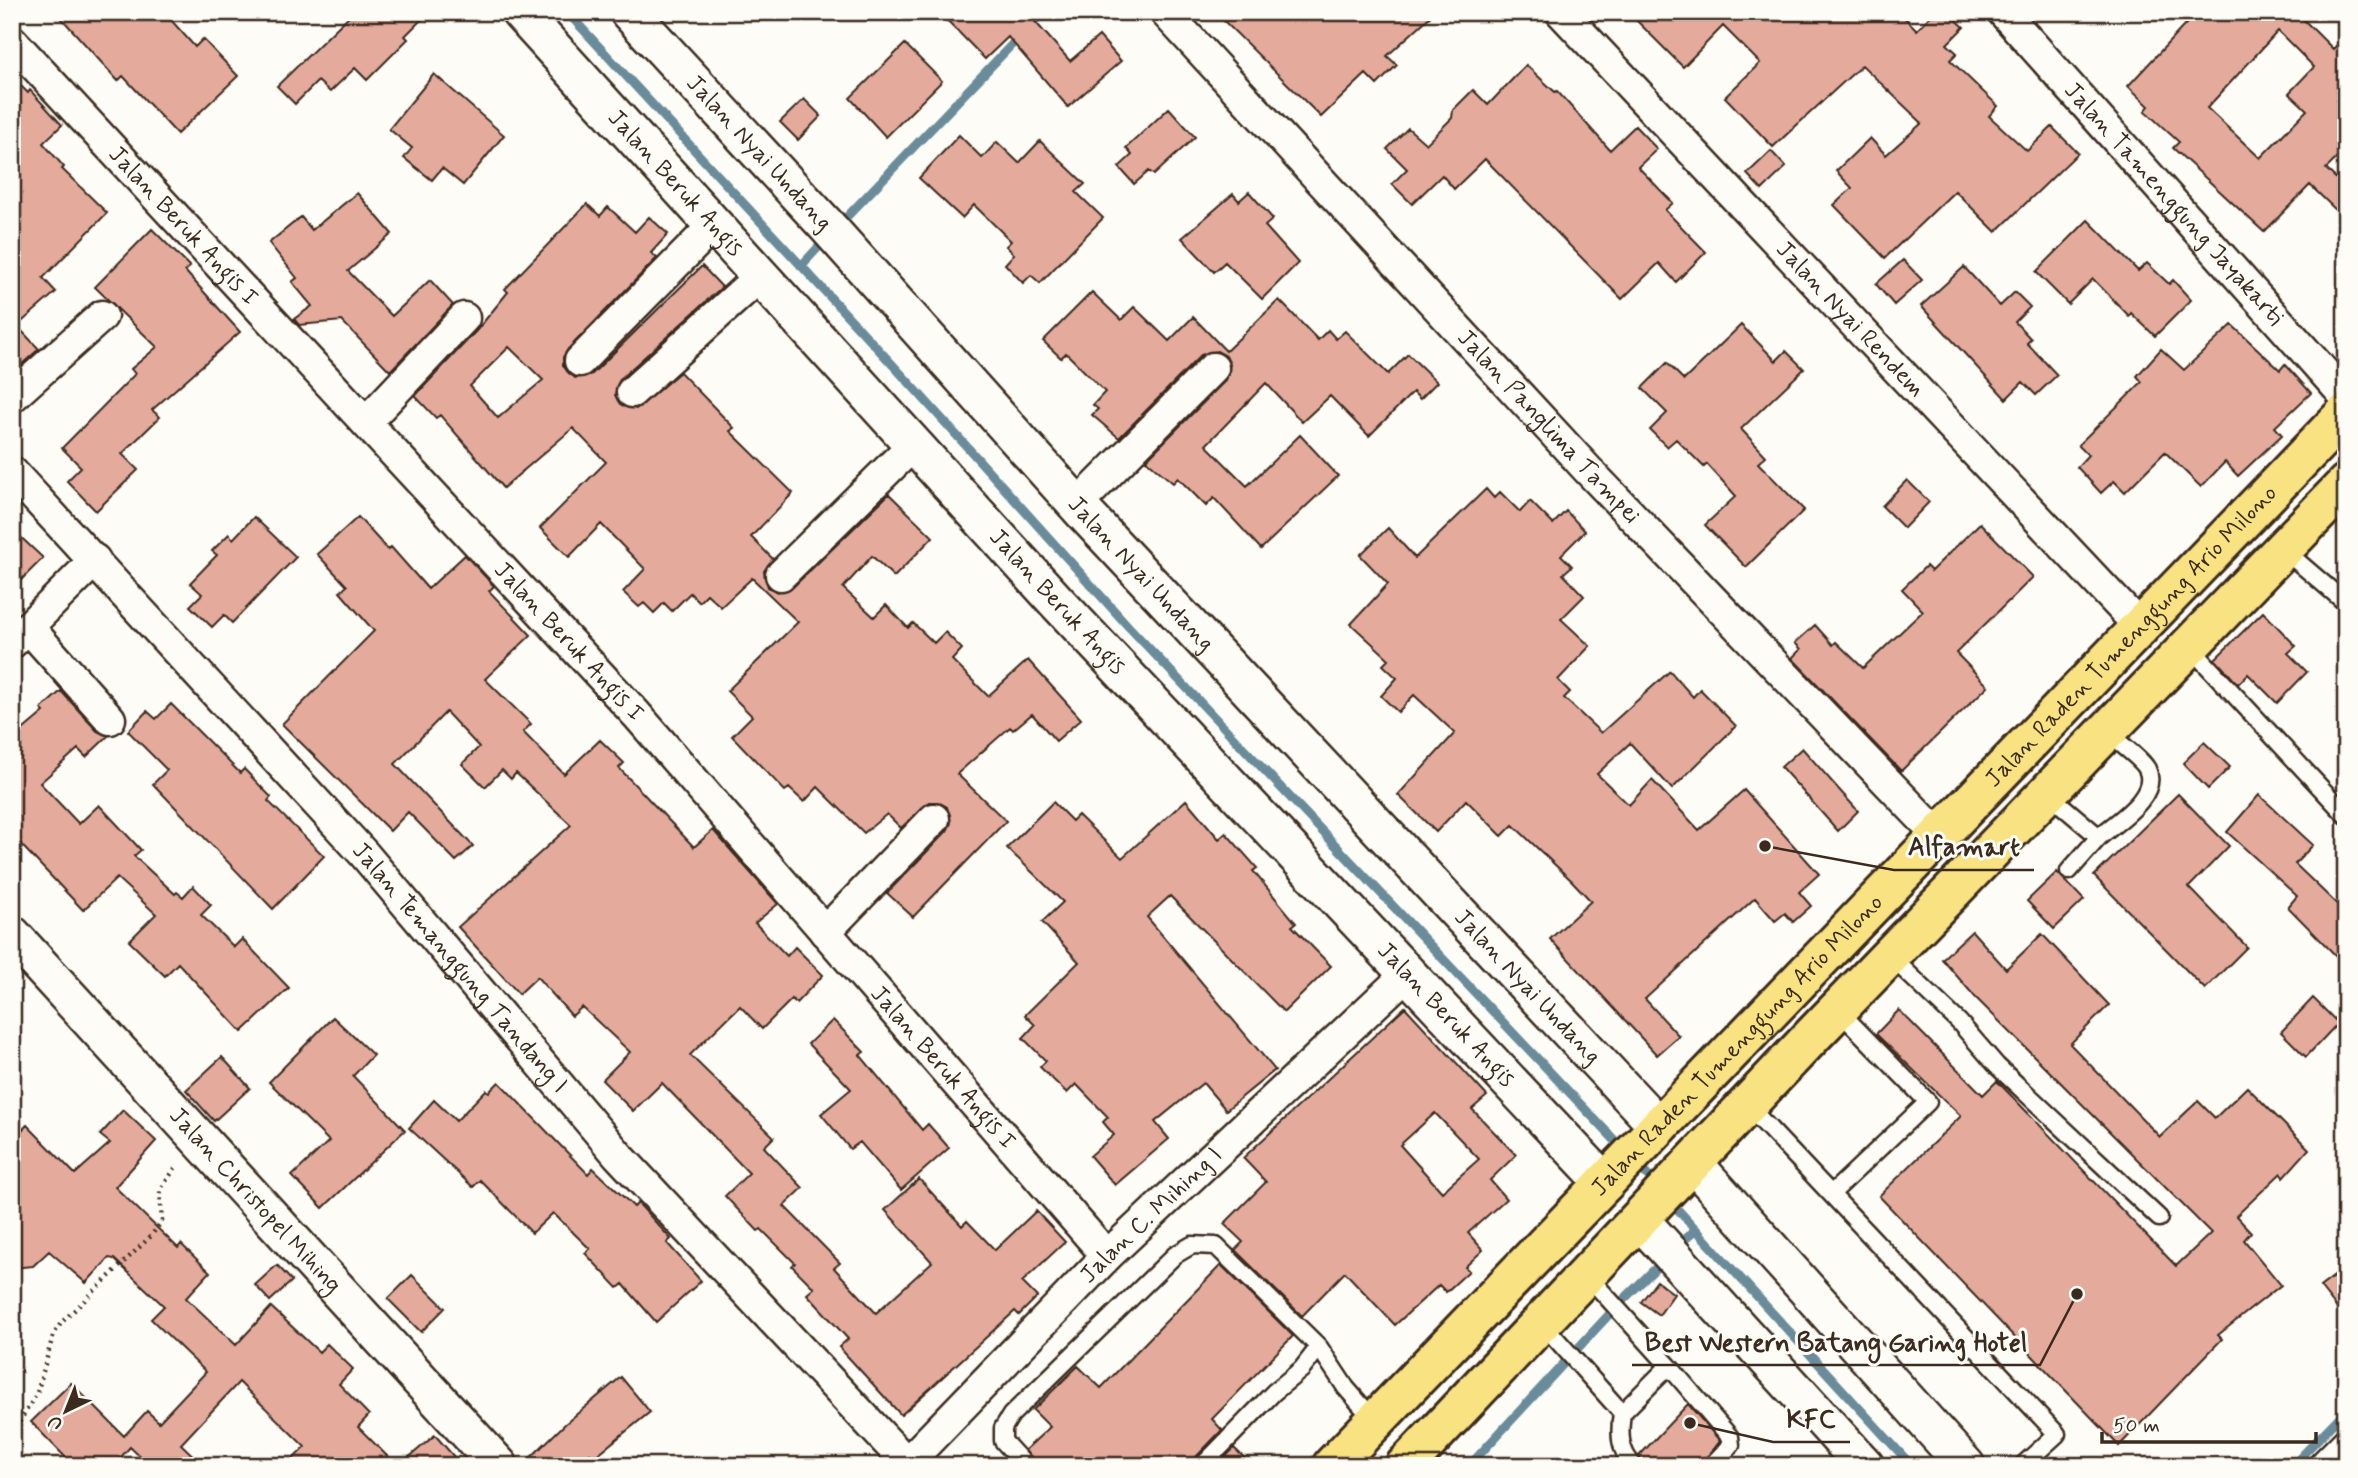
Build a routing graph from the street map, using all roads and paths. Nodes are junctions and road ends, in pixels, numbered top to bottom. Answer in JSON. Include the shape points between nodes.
{"nodes":[{"id":1,"x":520,"y":12,"type":"edge"},
{"id":2,"x":629,"y":12,"type":"edge"},
{"id":3,"x":1165,"y":12,"type":"edge"},
{"id":4,"x":1561,"y":12,"type":"edge"},
{"id":5,"x":2003,"y":12,"type":"edge"},
{"id":6,"x":12,"y":41,"type":"edge"},
{"id":7,"x":715,"y":225,"type":"junction"},
{"id":8,"x":760,"y":276,"type":"junction"},
{"id":9,"x":102,"y":316,"type":"dead end"},
{"id":10,"x":464,"y":318,"type":"dead end"},
{"id":11,"x":580,"y":361,"type":"dead end"},
{"id":12,"x":1213,"y":368,"type":"dead end"},
{"id":13,"x":632,"y":393,"type":"dead end"},
{"id":14,"x":12,"y":397,"type":"edge"},
{"id":15,"x":2346,"y":397,"type":"edge"},
{"id":16,"x":2346,"y":413,"type":"edge"},
{"id":17,"x":366,"y":422,"type":"junction"},
{"id":18,"x":913,"y":445,"type":"junction"},
{"id":19,"x":12,"y":472,"type":"edge"},
{"id":20,"x":2337,"y":500,"type":"edge"},
{"id":21,"x":1077,"y":505,"type":"junction"},
{"id":22,"x":2283,"y":549,"type":"junction"},
{"id":23,"x":95,"y":560,"type":"junction"},
{"id":24,"x":781,"y":575,"type":"dead end"},
{"id":25,"x":2346,"y":603,"type":"edge"},
{"id":26,"x":2140,"y":627,"type":"junction"},
{"id":27,"x":20,"y":635,"type":"edge"},
{"id":28,"x":2189,"y":646,"type":"junction"},
{"id":29,"x":110,"y":719,"type":"dead end"},
{"id":30,"x":2106,"y":732,"type":"junction"},
{"id":31,"x":2047,"y":793,"type":"junction"},
{"id":32,"x":2346,"y":815,"type":"edge"},
{"id":33,"x":934,"y":819,"type":"dead end"},
{"id":34,"x":1939,"y":835,"type":"junction"},
{"id":35,"x":2099,"y":837,"type":"junction"},
{"id":36,"x":2069,"y":871,"type":"dead end"},
{"id":37,"x":1855,"y":922,"type":"junction"},
{"id":38,"x":825,"y":932,"type":"junction"},
{"id":39,"x":12,"y":934,"type":"edge"},
{"id":40,"x":1891,"y":957,"type":"junction"},
{"id":41,"x":1407,"y":974,"type":"junction"},
{"id":42,"x":1838,"y":1010,"type":"junction"},
{"id":43,"x":1747,"y":1105,"type":"junction"},
{"id":44,"x":1652,"y":1134,"type":"junction"},
{"id":45,"x":201,"y":1141,"type":"junction"},
{"id":46,"x":1687,"y":1170,"type":"junction"},
{"id":47,"x":1610,"y":1177,"type":"junction"},
{"id":48,"x":1831,"y":1194,"type":"junction"},
{"id":49,"x":2159,"y":1218,"type":"dead end"},
{"id":50,"x":1649,"y":1222,"type":"junction"},
{"id":51,"x":1107,"y":1256,"type":"junction"},
{"id":52,"x":1586,"y":1275,"type":"junction"},
{"id":53,"x":1541,"y":1322,"type":"junction"},
{"id":54,"x":1319,"y":1348,"type":"junction"},
{"id":55,"x":1669,"y":1366,"type":"junction"},
{"id":56,"x":1622,"y":1413,"type":"junction"},
{"id":57,"x":1374,"y":1420,"type":"junction"},
{"id":58,"x":12,"y":1434,"type":"edge"},
{"id":59,"x":2346,"y":1444,"type":"edge"},
{"id":60,"x":1412,"y":1463,"type":"edge"},
{"id":61,"x":905,"y":1464,"type":"edge"},
{"id":62,"x":499,"y":1466,"type":"edge"},
{"id":63,"x":1026,"y":1466,"type":"edge"},
{"id":64,"x":1202,"y":1466,"type":"edge"},
{"id":65,"x":1332,"y":1466,"type":"edge"},
{"id":66,"x":1634,"y":1466,"type":"edge"},
{"id":67,"x":1711,"y":1466,"type":"edge"},
{"id":68,"x":1865,"y":1466,"type":"edge"},
{"id":69,"x":1966,"y":1466,"type":"edge"},
{"id":70,"x":2022,"y":1466,"type":"edge"},
{"id":71,"x":2325,"y":1466,"type":"edge"}],
"edges":[{"from":1,"to":7,"type":"street","name":"Jalan Beruk Angis"},
{"from":2,"to":21,"type":"street","name":"Jalan Nyai Undang"},
{"from":3,"to":34,"type":"street","name":"Jalan Panglima Tampei","via":[[1588,470]]},
{"from":4,"to":26,"type":"street","name":"Jalan Nyai Rendem"},
{"from":5,"to":15,"type":"street","name":"Jalan Tamenggung Jayakarti"},
{"from":6,"to":17,"type":"street","name":"Jalan Beruk Angis I"},
{"from":7,"to":8,"type":"street","name":"Jalan Beruk Angis"},
{"from":7,"to":11,"type":"street"},
{"from":8,"to":13,"type":"street"},
{"from":8,"to":18,"type":"street","name":"Jalan Beruk Angis"},
{"from":9,"to":14,"type":"street"},
{"from":10,"to":17,"type":"street"},
{"from":12,"to":21,"type":"street"},
{"from":16,"to":26,"type":"highway","name":"Jalan Raden Tumenggung Ario Milono"},
{"from":17,"to":38,"type":"street","name":"Jalan Beruk Angis I","via":[[637,715]]},
{"from":18,"to":24,"type":"street"},
{"from":18,"to":41,"type":"street","name":"Jalan Beruk Angis"},
{"from":19,"to":23,"type":"street","name":"Jalan Temanggung Tandang I"},
{"from":20,"to":22,"type":"highway","name":"Jalan Raden Tumenggung Ario Milono"},
{"from":21,"to":44,"type":"street","name":"Jalan Nyai Undang"},
{"from":22,"to":25,"type":"lane"},
{"from":22,"to":28,"type":"highway","name":"Jalan Raden Tumenggung Ario Milono"},
{"from":23,"to":27,"type":"street"},
{"from":23,"to":61,"type":"street","name":"Jalan Temanggung Tandang I","via":[[364,854],[618,1155]]},
{"from":26,"to":34,"type":"highway","name":"Jalan Raden Tumenggung Ario Milono"},
{"from":27,"to":29,"type":"street"},
{"from":28,"to":30,"type":"highway","name":"Jalan Raden Tumenggung Ario Milono"},
{"from":28,"to":32,"type":"lane"},
{"from":30,"to":31,"type":"highway","name":"Jalan Raden Tumenggung Ario Milono"},
{"from":30,"to":35,"type":"lane","via":[[2147,768],[2149,783],[2145,796]]},
{"from":31,"to":35,"type":"lane"},
{"from":31,"to":40,"type":"highway","name":"Jalan Raden Tumenggung Ario Milono"},
{"from":33,"to":38,"type":"street"},
{"from":34,"to":37,"type":"highway","name":"Jalan Raden Tumenggung Ario Milono"},
{"from":35,"to":36,"type":"lane"},
{"from":37,"to":40,"type":"highway"},
{"from":37,"to":44,"type":"highway","name":"Jalan Raden Tumenggung Ario Milono"},
{"from":38,"to":51,"type":"street","name":"Jalan Beruk Angis I"},
{"from":39,"to":45,"type":"street","name":"Jalan Christopel Mihing"},
{"from":40,"to":42,"type":"highway","name":"Jalan Raden Tumenggung Ario Milono"},
{"from":40,"to":49,"type":"lane","via":[[1997,1066]]},
{"from":41,"to":47,"type":"street","name":"Jalan Beruk Angis"},
{"from":41,"to":51,"type":"street","name":"Jalan C. Mihing I"},
{"from":42,"to":43,"type":"highway","name":"Jalan Raden Tumenggung Ario Milono"},
{"from":42,"to":48,"type":"lane","via":[[1928,1102]]},
{"from":43,"to":46,"type":"highway","name":"Jalan Raden Tumenggung Ario Milono"},
{"from":43,"to":48,"type":"lane"},
{"from":44,"to":47,"type":"highway","name":"Jalan Raden Tumenggung Ario Milono"},
{"from":45,"to":58,"type":"path","via":[[165,1179],[160,1190],[162,1221],[151,1236],[61,1323],[37,1393]]},
{"from":45,"to":62,"type":"street","name":"Jalan Christopel Mihing"},
{"from":46,"to":50,"type":"highway","name":"Jalan Raden Tumenggung Ario Milono"},
{"from":46,"to":69,"type":"street"},
{"from":47,"to":57,"type":"highway","name":"Jalan Raden Tumenggung Ario Milono"},
{"from":48,"to":70,"type":"lane","via":[[2057,1434]]},
{"from":50,"to":52,"type":"highway","name":"Jalan Raden Tumenggung Ario Milono"},
{"from":50,"to":68,"type":"street","via":[[1693,1278]]},
{"from":51,"to":61,"type":"street","name":"Jalan C. Mihing I"},
{"from":52,"to":53,"type":"highway","name":"Jalan Raden Tumenggung Ario Milono"},
{"from":52,"to":55,"type":"lane"},
{"from":53,"to":56,"type":"lane"},
{"from":53,"to":60,"type":"highway","name":"Jalan Raden Tumenggung Ario Milono"},
{"from":54,"to":57,"type":"lane"},
{"from":54,"to":63,"type":"lane","via":[[1216,1246],[1192,1245],[1175,1255],[1011,1415],[1003,1428],[1003,1441]]},
{"from":54,"to":64,"type":"lane"},
{"from":55,"to":56,"type":"lane"},
{"from":55,"to":67,"type":"lane","via":[[1730,1437],[1731,1445]]},
{"from":56,"to":66,"type":"lane","via":[[1622,1448]]},
{"from":57,"to":65,"type":"highway","name":"Jalan Raden Tumenggung Ario Milono"},
{"from":59,"to":71,"type":"street"}]}
